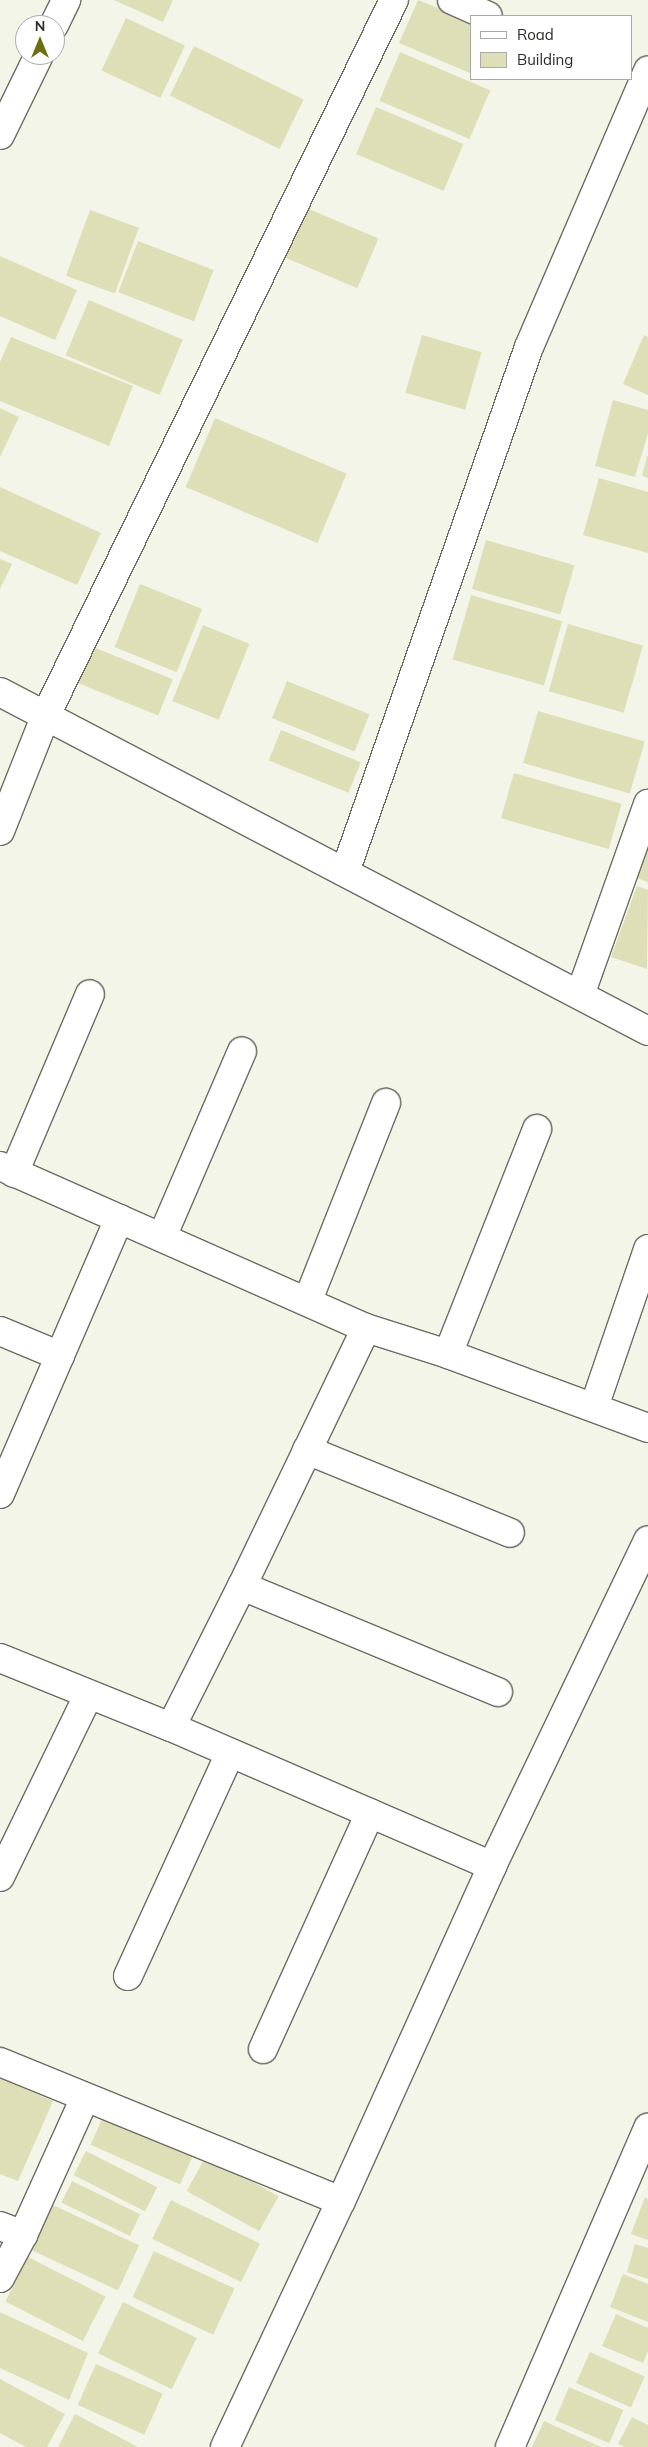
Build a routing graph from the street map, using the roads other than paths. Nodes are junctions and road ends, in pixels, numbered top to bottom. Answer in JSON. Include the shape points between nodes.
{"nodes":[{"id":1,"x":66,"y":0,"type":"edge"},
{"id":2,"x":394,"y":0,"type":"edge"},
{"id":3,"x":452,"y":0,"type":"edge"},
{"id":4,"x":59,"y":15,"type":"edge"},
{"id":5,"x":486,"y":15,"type":"edge"},
{"id":6,"x":34,"y":65,"type":"edge"},
{"id":7,"x":641,"y":81,"type":"edge"},
{"id":8,"x":0,"y":134,"type":"edge"},
{"id":9,"x":0,"y":692,"type":"edge"},
{"id":10,"x":46,"y":715,"type":"junction"},
{"id":11,"x":648,"y":804,"type":"edge"},
{"id":12,"x":0,"y":832,"type":"edge"},
{"id":13,"x":345,"y":872,"type":"junction"},
{"id":14,"x":90,"y":994,"type":"dead end"},
{"id":15,"x":580,"y":995,"type":"junction"},
{"id":16,"x":648,"y":1031,"type":"edge"},
{"id":17,"x":242,"y":1051,"type":"dead end"},
{"id":18,"x":386,"y":1103,"type":"dead end"},
{"id":19,"x":537,"y":1130,"type":"dead end"},
{"id":20,"x":7,"y":1170,"type":"edge"},
{"id":21,"x":119,"y":1218,"type":"junction"},
{"id":22,"x":162,"y":1237,"type":"junction"},
{"id":23,"x":648,"y":1249,"type":"edge"},
{"id":24,"x":308,"y":1300,"type":"junction"},
{"id":25,"x":366,"y":1328,"type":"junction"},
{"id":26,"x":0,"y":1331,"type":"edge"},
{"id":27,"x":448,"y":1354,"type":"junction"},
{"id":28,"x":60,"y":1356,"type":"junction"},
{"id":29,"x":594,"y":1407,"type":"junction"},
{"id":30,"x":648,"y":1428,"type":"edge"},
{"id":31,"x":307,"y":1450,"type":"junction"},
{"id":32,"x":0,"y":1493,"type":"edge"},
{"id":33,"x":510,"y":1533,"type":"dead end"},
{"id":34,"x":648,"y":1540,"type":"edge"},
{"id":35,"x":242,"y":1586,"type":"junction"},
{"id":36,"x":0,"y":1658,"type":"edge"},
{"id":37,"x":498,"y":1692,"type":"dead end"},
{"id":38,"x":89,"y":1694,"type":"junction"},
{"id":39,"x":171,"y":1727,"type":"junction"},
{"id":40,"x":230,"y":1752,"type":"junction"},
{"id":41,"x":370,"y":1813,"type":"junction"},
{"id":42,"x":492,"y":1866,"type":"junction"},
{"id":43,"x":0,"y":1876,"type":"edge"},
{"id":44,"x":128,"y":1976,"type":"dead end"},
{"id":45,"x":263,"y":2049,"type":"dead end"},
{"id":46,"x":0,"y":2062,"type":"edge"},
{"id":47,"x":85,"y":2098,"type":"junction"},
{"id":48,"x":648,"y":2128,"type":"edge"},
{"id":49,"x":340,"y":2201,"type":"junction"},
{"id":50,"x":12,"y":2231,"type":"edge"},
{"id":51,"x":0,"y":2278,"type":"edge"},
{"id":52,"x":225,"y":2447,"type":"edge"},
{"id":53,"x":510,"y":2447,"type":"edge"}],
"edges":[{"from":1,"to":4,"type":"street"},
{"from":2,"to":10,"type":"street"},
{"from":3,"to":5,"type":"street"},
{"from":6,"to":8,"type":"street"},
{"from":7,"to":13,"type":"street","via":[[529,348]]},
{"from":9,"to":10,"type":"street"},
{"from":10,"to":12,"type":"street"},
{"from":10,"to":13,"type":"street"},
{"from":11,"to":15,"type":"street"},
{"from":13,"to":15,"type":"street"},
{"from":14,"to":20,"type":"street"},
{"from":15,"to":16,"type":"street"},
{"from":17,"to":22,"type":"street"},
{"from":18,"to":24,"type":"street"},
{"from":19,"to":27,"type":"street"},
{"from":20,"to":21,"type":"street"},
{"from":21,"to":22,"type":"street"},
{"from":21,"to":28,"type":"street"},
{"from":22,"to":24,"type":"street"},
{"from":23,"to":29,"type":"street"},
{"from":24,"to":25,"type":"street"},
{"from":25,"to":27,"type":"street"},
{"from":25,"to":31,"type":"street"},
{"from":26,"to":28,"type":"street"},
{"from":27,"to":29,"type":"street"},
{"from":28,"to":32,"type":"street"},
{"from":29,"to":30,"type":"street"},
{"from":31,"to":33,"type":"street"},
{"from":31,"to":35,"type":"street"},
{"from":34,"to":42,"type":"street"},
{"from":35,"to":37,"type":"street"},
{"from":35,"to":39,"type":"street"},
{"from":36,"to":38,"type":"street"},
{"from":38,"to":39,"type":"street"},
{"from":38,"to":43,"type":"street"},
{"from":39,"to":40,"type":"street"},
{"from":40,"to":41,"type":"street"},
{"from":40,"to":44,"type":"street"},
{"from":41,"to":42,"type":"street"},
{"from":41,"to":45,"type":"street"},
{"from":42,"to":49,"type":"street"},
{"from":46,"to":47,"type":"street"},
{"from":47,"to":49,"type":"street"},
{"from":47,"to":50,"type":"street"},
{"from":48,"to":53,"type":"street"},
{"from":49,"to":52,"type":"street"},
{"from":50,"to":51,"type":"street"}]}
